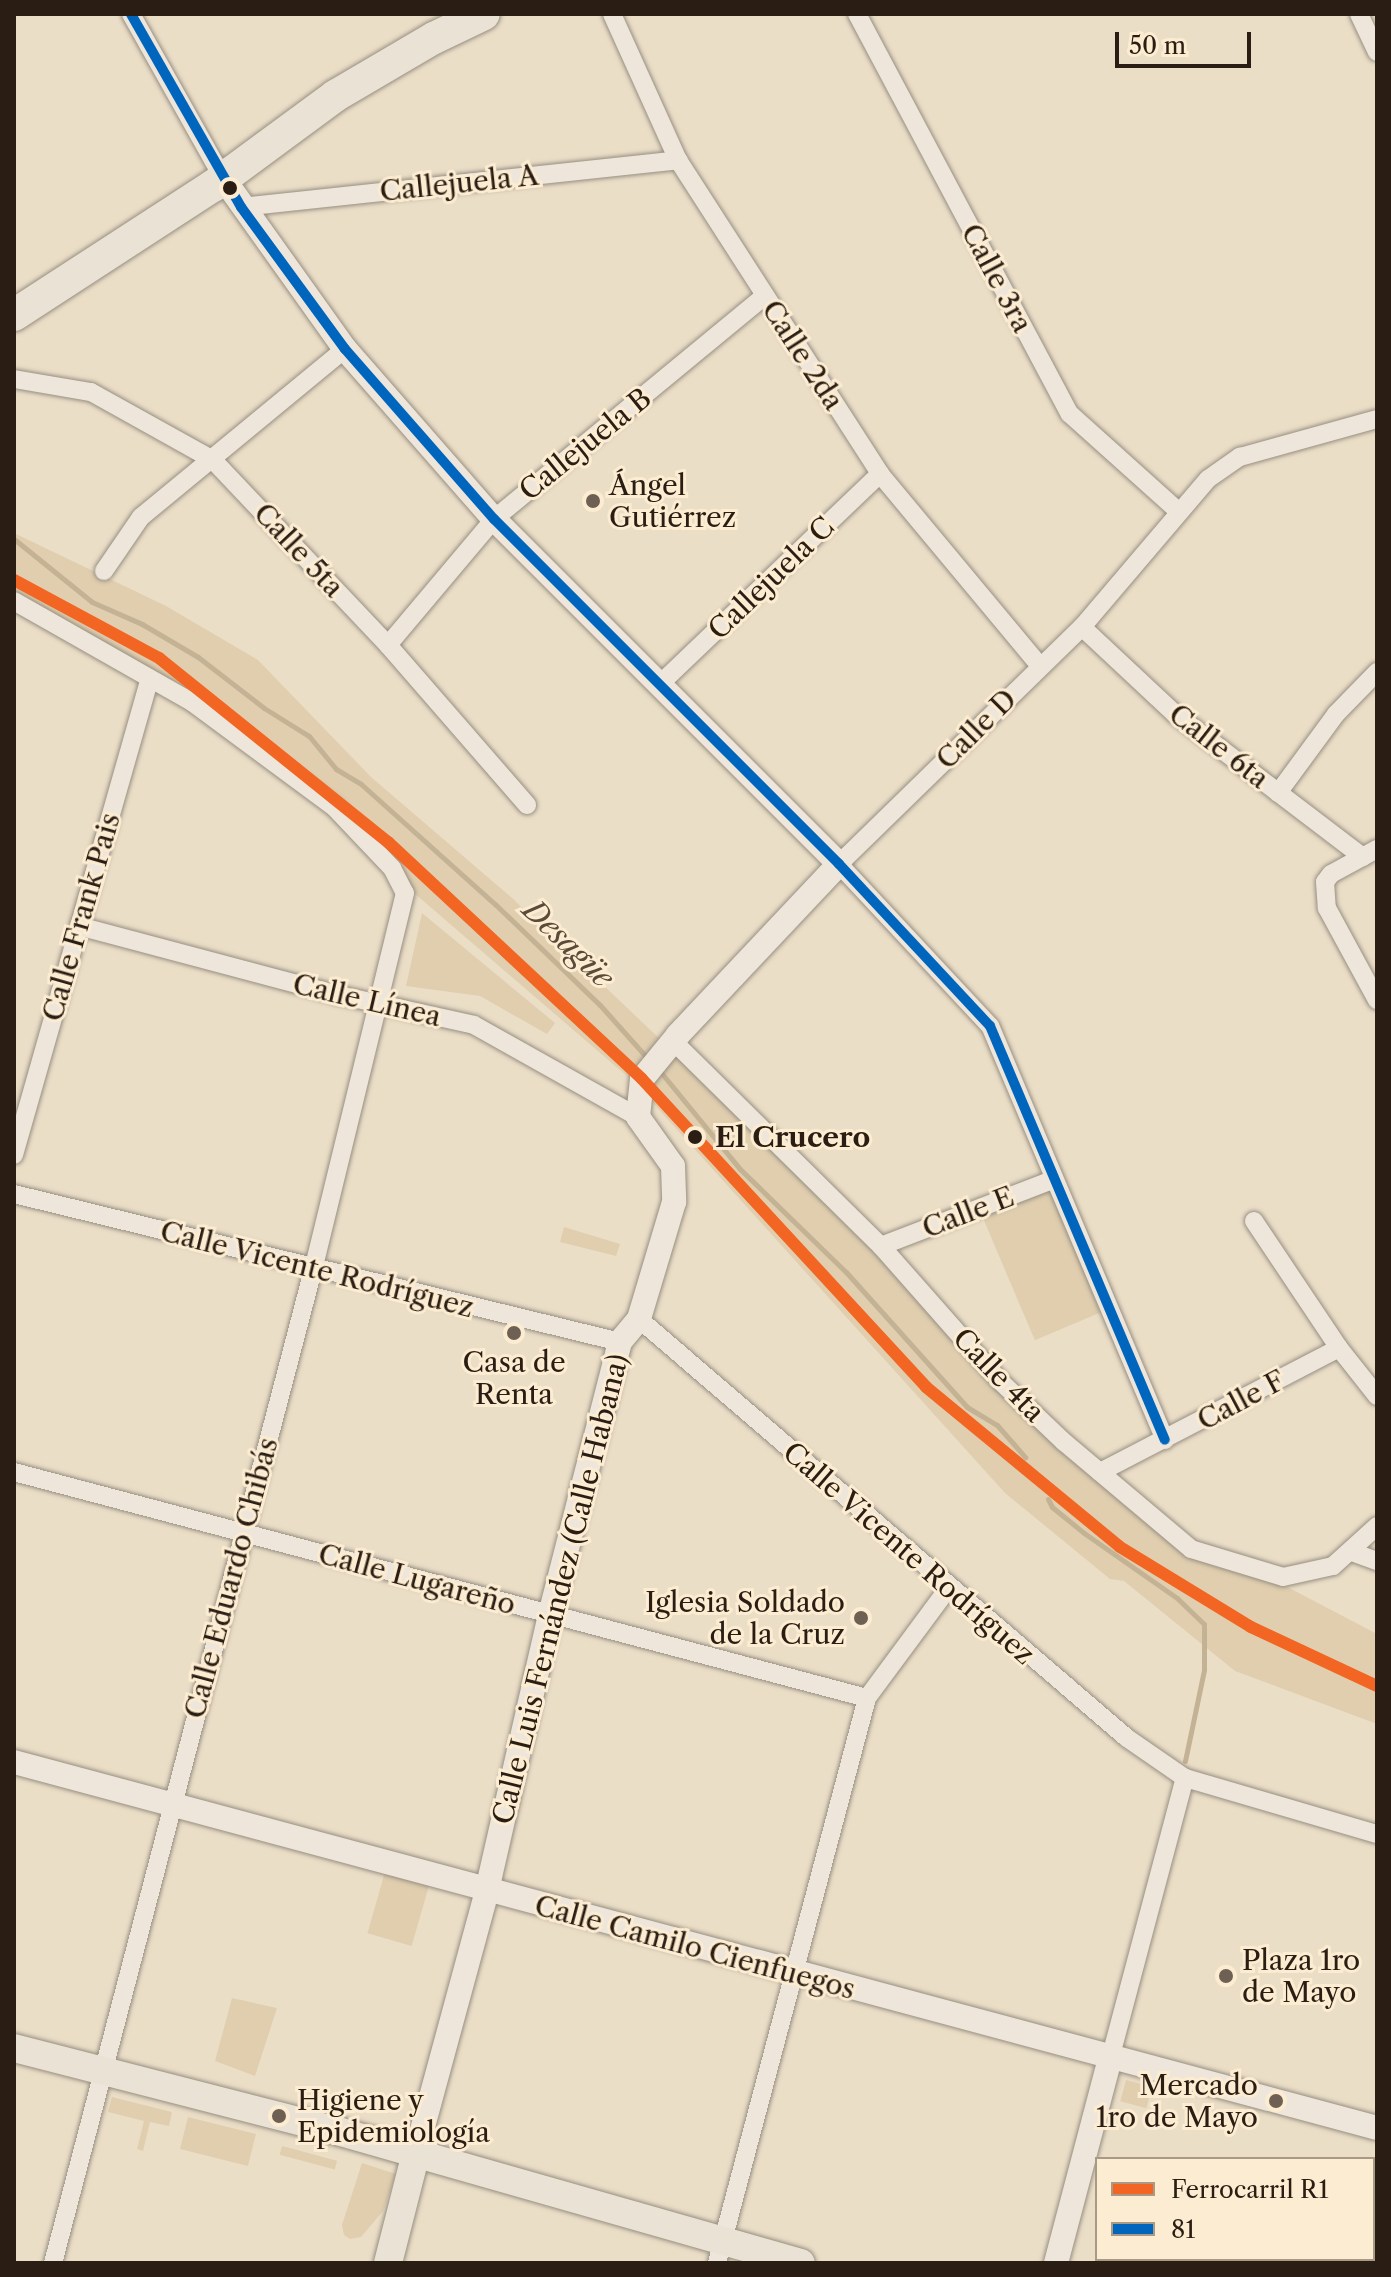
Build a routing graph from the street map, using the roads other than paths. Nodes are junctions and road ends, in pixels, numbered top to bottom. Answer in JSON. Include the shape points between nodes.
{"nodes":[{"id":1,"x":131,"y":14,"type":"edge"},
{"id":2,"x":484,"y":14,"type":"edge"},
{"id":3,"x":612,"y":14,"type":"edge"},
{"id":4,"x":857,"y":14,"type":"edge"},
{"id":5,"x":1359,"y":14,"type":"edge"},
{"id":6,"x":1377,"y":52,"type":"edge"},
{"id":7,"x":678,"y":160,"type":"junction"},
{"id":8,"x":223,"y":178,"type":"junction"},
{"id":9,"x":241,"y":207,"type":"junction"},
{"id":10,"x":765,"y":296,"type":"junction"},
{"id":11,"x":14,"y":315,"type":"edge"},
{"id":12,"x":345,"y":349,"type":"junction"},
{"id":13,"x":14,"y":379,"type":"edge"},
{"id":14,"x":1377,"y":419,"type":"edge"},
{"id":15,"x":213,"y":460,"type":"junction"},
{"id":16,"x":880,"y":474,"type":"junction"},
{"id":17,"x":1178,"y":511,"type":"junction"},
{"id":18,"x":494,"y":519,"type":"junction"},
{"id":19,"x":104,"y":571,"type":"dead end"},
{"id":20,"x":14,"y":601,"type":"edge"},
{"id":21,"x":1082,"y":627,"type":"junction"},
{"id":22,"x":388,"y":645,"type":"junction"},
{"id":23,"x":1040,"y":666,"type":"junction"},
{"id":24,"x":1377,"y":672,"type":"edge"},
{"id":25,"x":149,"y":680,"type":"junction"},
{"id":26,"x":661,"y":683,"type":"junction"},
{"id":27,"x":1278,"y":793,"type":"junction"},
{"id":28,"x":527,"y":805,"type":"dead end"},
{"id":29,"x":1370,"y":853,"type":"edge"},
{"id":30,"x":839,"y":864,"type":"junction"},
{"id":31,"x":79,"y":926,"type":"junction"},
{"id":32,"x":1377,"y":1000,"type":"edge"},
{"id":33,"x":380,"y":1004,"type":"junction"},
{"id":34,"x":668,"y":1047,"type":"junction"},
{"id":35,"x":638,"y":1117,"type":"junction"},
{"id":36,"x":14,"y":1155,"type":"edge"},
{"id":37,"x":1055,"y":1179,"type":"junction"},
{"id":38,"x":14,"y":1194,"type":"edge"},
{"id":39,"x":1254,"y":1221,"type":"dead end"},
{"id":40,"x":881,"y":1246,"type":"junction"},
{"id":41,"x":313,"y":1270,"type":"junction"},
{"id":42,"x":639,"y":1319,"type":"junction"},
{"id":43,"x":620,"y":1342,"type":"junction"},
{"id":44,"x":1339,"y":1348,"type":"junction"},
{"id":45,"x":1377,"y":1396,"type":"edge"},
{"id":46,"x":1165,"y":1440,"type":"junction"},
{"id":47,"x":14,"y":1472,"type":"edge"},
{"id":48,"x":1100,"y":1472,"type":"junction"},
{"id":49,"x":1377,"y":1526,"type":"edge"},
{"id":50,"x":242,"y":1533,"type":"junction"},
{"id":51,"x":1352,"y":1552,"type":"junction"},
{"id":52,"x":1377,"y":1561,"type":"edge"},
{"id":53,"x":949,"y":1587,"type":"junction"},
{"id":54,"x":550,"y":1615,"type":"junction"},
{"id":55,"x":867,"y":1698,"type":"junction"},
{"id":56,"x":14,"y":1762,"type":"edge"},
{"id":57,"x":1185,"y":1778,"type":"junction"},
{"id":58,"x":171,"y":1804,"type":"junction"},
{"id":59,"x":1377,"y":1834,"type":"edge"},
{"id":60,"x":487,"y":1891,"type":"junction"},
{"id":61,"x":794,"y":1973,"type":"junction"},
{"id":62,"x":14,"y":2048,"type":"edge"},
{"id":63,"x":1110,"y":2059,"type":"junction"},
{"id":64,"x":103,"y":2071,"type":"junction"},
{"id":65,"x":1377,"y":2128,"type":"edge"},
{"id":66,"x":416,"y":2153,"type":"junction"},
{"id":67,"x":720,"y":2253,"type":"edge"},
{"id":68,"x":53,"y":2263,"type":"edge"},
{"id":69,"x":388,"y":2263,"type":"edge"},
{"id":70,"x":801,"y":2263,"type":"edge"},
{"id":71,"x":1056,"y":2263,"type":"edge"}],
"edges":[{"from":1,"to":8,"type":"street"},
{"from":2,"to":8,"type":"highway","via":[[335,96]]},
{"from":3,"to":7,"type":"street","name":"Calle 2da"},
{"from":4,"to":17,"type":"street","name":"Calle 3ra","via":[[1070,414]]},
{"from":5,"to":6,"type":"street"},
{"from":7,"to":9,"type":"street","name":"Callejuela A"},
{"from":7,"to":10,"type":"street","name":"Calle 2da"},
{"from":8,"to":9,"type":"street"},
{"from":8,"to":11,"type":"highway"},
{"from":9,"to":12,"type":"street"},
{"from":10,"to":16,"type":"street","name":"Calle 2da"},
{"from":10,"to":18,"type":"street","name":"Callejuela B"},
{"from":12,"to":15,"type":"street"},
{"from":12,"to":18,"type":"street"},
{"from":13,"to":15,"type":"street","name":"Calle 5ta","via":[[91,392]]},
{"from":14,"to":17,"type":"street","name":"Calle D","via":[[1240,457],[1208,479]]},
{"from":15,"to":19,"type":"street","via":[[141,517]]},
{"from":15,"to":22,"type":"street","name":"Calle 5ta"},
{"from":16,"to":23,"type":"street","name":"Calle 2da"},
{"from":16,"to":26,"type":"street","name":"Callejuela C"},
{"from":17,"to":21,"type":"street","name":"Calle D"},
{"from":18,"to":22,"type":"street","name":"Callejuela B"},
{"from":18,"to":26,"type":"street"},
{"from":20,"to":25,"type":"street"},
{"from":21,"to":23,"type":"street","name":"Calle D"},
{"from":21,"to":27,"type":"street","name":"Calle 6ta","via":[[1175,714]]},
{"from":22,"to":28,"type":"street","name":"Calle 5ta"},
{"from":23,"to":30,"type":"street","name":"Calle D"},
{"from":24,"to":27,"type":"street","via":[[1336,714]]},
{"from":25,"to":31,"type":"street","name":"Calle Frank Pais"},
{"from":25,"to":33,"type":"street","name":"Calle Eduardo Chibás","via":[[192,702],[335,808],[392,868],[405,893]]},
{"from":26,"to":30,"type":"street"},
{"from":27,"to":29,"type":"street","name":"Calle 6ta"},
{"from":29,"to":32,"type":"street","via":[[1325,882],[1327,908]]},
{"from":30,"to":34,"type":"street","name":"Calle D"},
{"from":30,"to":37,"type":"street","via":[[990,1026]]},
{"from":31,"to":33,"type":"street","name":"Calle Línea"},
{"from":31,"to":36,"type":"street","name":"Calle Frank Pais"},
{"from":33,"to":35,"type":"street","name":"Calle Línea","via":[[474,1025]]},
{"from":33,"to":41,"type":"street","name":"Calle Eduardo Chibás"},
{"from":34,"to":35,"type":"street","name":"Calle D","via":[[642,1079]]},
{"from":34,"to":40,"type":"street","name":"Calle 4ta"},
{"from":35,"to":42,"type":"street","name":"Calle Luis Fernández (Calle Habana)","via":[[673,1166],[674,1202]]},
{"from":37,"to":40,"type":"street","name":"Calle E"},
{"from":37,"to":46,"type":"street"},
{"from":38,"to":41,"type":"street","name":"Calle Vicente Rodríguez"},
{"from":39,"to":44,"type":"street"},
{"from":40,"to":48,"type":"street","name":"Calle 4ta","via":[[1001,1382]]},
{"from":41,"to":43,"type":"street","name":"Calle Vicente Rodríguez"},
{"from":41,"to":50,"type":"street","name":"Calle Eduardo Chibás"},
{"from":42,"to":43,"type":"street","name":"Calle Luis Fernández (Calle Habana)"},
{"from":42,"to":53,"type":"street","name":"Calle Vicente Rodríguez"},
{"from":43,"to":54,"type":"street","name":"Calle Luis Fernández (Calle Habana)"},
{"from":44,"to":45,"type":"street"},
{"from":44,"to":46,"type":"street","name":"Calle F"},
{"from":46,"to":48,"type":"street","name":"Calle F"},
{"from":47,"to":50,"type":"street","name":"Calle Lugareño"},
{"from":48,"to":51,"type":"street","name":"Calle 4ta","via":[[1191,1549],[1283,1577],[1333,1566]]},
{"from":49,"to":51,"type":"street","name":"Calle 4ta"},
{"from":50,"to":54,"type":"street","name":"Calle Lugareño"},
{"from":50,"to":58,"type":"street","name":"Calle Eduardo Chibás"},
{"from":51,"to":52,"type":"street"},
{"from":53,"to":55,"type":"street"},
{"from":53,"to":57,"type":"street","name":"Calle Vicente Rodríguez","via":[[1127,1738]]},
{"from":54,"to":55,"type":"street","name":"Calle Lugareño"},
{"from":54,"to":60,"type":"street","name":"Calle Luis Fernández (Calle Habana)"},
{"from":55,"to":61,"type":"street"},
{"from":56,"to":58,"type":"street","name":"Calle Camilo Cienfuegos"},
{"from":57,"to":59,"type":"street"},
{"from":57,"to":63,"type":"street"},
{"from":58,"to":60,"type":"street","name":"Calle Camilo Cienfuegos"},
{"from":58,"to":64,"type":"street","name":"Calle Eduardo Chibás"},
{"from":60,"to":61,"type":"street","name":"Calle Camilo Cienfuegos"},
{"from":60,"to":66,"type":"street","name":"Calle Luis Fernández (Calle Habana)"},
{"from":61,"to":63,"type":"street","name":"Calle Camilo Cienfuegos"},
{"from":61,"to":67,"type":"street"},
{"from":62,"to":64,"type":"main road"},
{"from":63,"to":65,"type":"street","name":"Calle Camilo Cienfuegos"},
{"from":63,"to":71,"type":"street"},
{"from":64,"to":66,"type":"main road"},
{"from":64,"to":68,"type":"street","name":"Calle Eduardo Chibás"},
{"from":66,"to":67,"type":"main road"},
{"from":66,"to":69,"type":"main road"},
{"from":67,"to":70,"type":"main road"}]}
